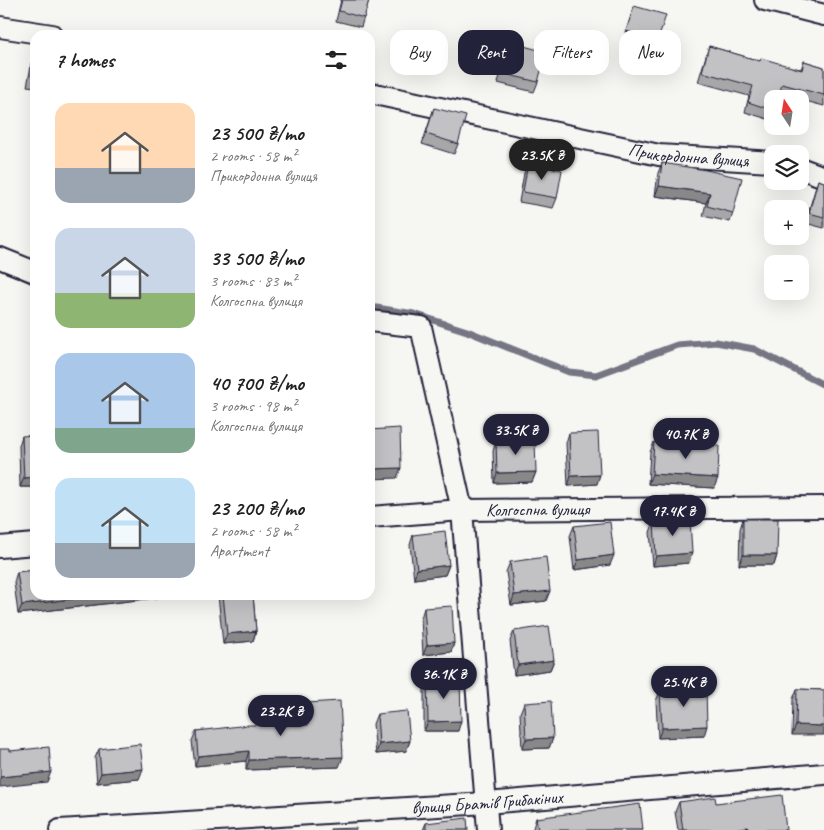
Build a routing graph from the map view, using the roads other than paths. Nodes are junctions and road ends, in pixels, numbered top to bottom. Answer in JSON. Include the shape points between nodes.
{"nodes":[{"id":1,"x":764,"y":0,"type":"edge"},
{"id":2,"x":824,"y":15,"type":"edge"},
{"id":3,"x":0,"y":27,"type":"edge"},
{"id":4,"x":30,"y":32,"type":"edge"},
{"id":5,"x":375,"y":94,"type":"edge"},
{"id":6,"x":764,"y":162,"type":"edge"},
{"id":7,"x":809,"y":171,"type":"edge"},
{"id":8,"x":824,"y":177,"type":"edge"},
{"id":9,"x":0,"y":258,"type":"edge"},
{"id":10,"x":30,"y":270,"type":"edge"},
{"id":11,"x":375,"y":322,"type":"edge"},
{"id":12,"x":824,"y":507,"type":"edge"},
{"id":13,"x":462,"y":510,"type":"junction"},
{"id":14,"x":375,"y":517,"type":"edge"},
{"id":15,"x":30,"y":544,"type":"edge"},
{"id":16,"x":0,"y":547,"type":"edge"},
{"id":17,"x":824,"y":774,"type":"edge"},
{"id":18,"x":486,"y":803,"type":"junction"},
{"id":19,"x":60,"y":830,"type":"edge"},
{"id":20,"x":488,"y":830,"type":"edge"}],
"edges":[{"from":1,"to":2,"type":"street"},
{"from":3,"to":4,"type":"street"},
{"from":5,"to":6,"type":"street","name":"Прикордонна вулиця","via":[[659,155]]},
{"from":7,"to":8,"type":"street"},
{"from":9,"to":10,"type":"street"},
{"from":11,"to":13,"type":"street","via":[[421,327]]},
{"from":12,"to":13,"type":"street","name":"Колгоспна вулиця"},
{"from":13,"to":14,"type":"street","name":"Колгоспна вулиця"},
{"from":13,"to":18,"type":"street"},
{"from":15,"to":16,"type":"street"},
{"from":17,"to":18,"type":"street","name":"вулиця Братів Грибакіних"},
{"from":18,"to":19,"type":"street","name":"вулиця Братів Грибакіних"},
{"from":18,"to":20,"type":"street"}]}
